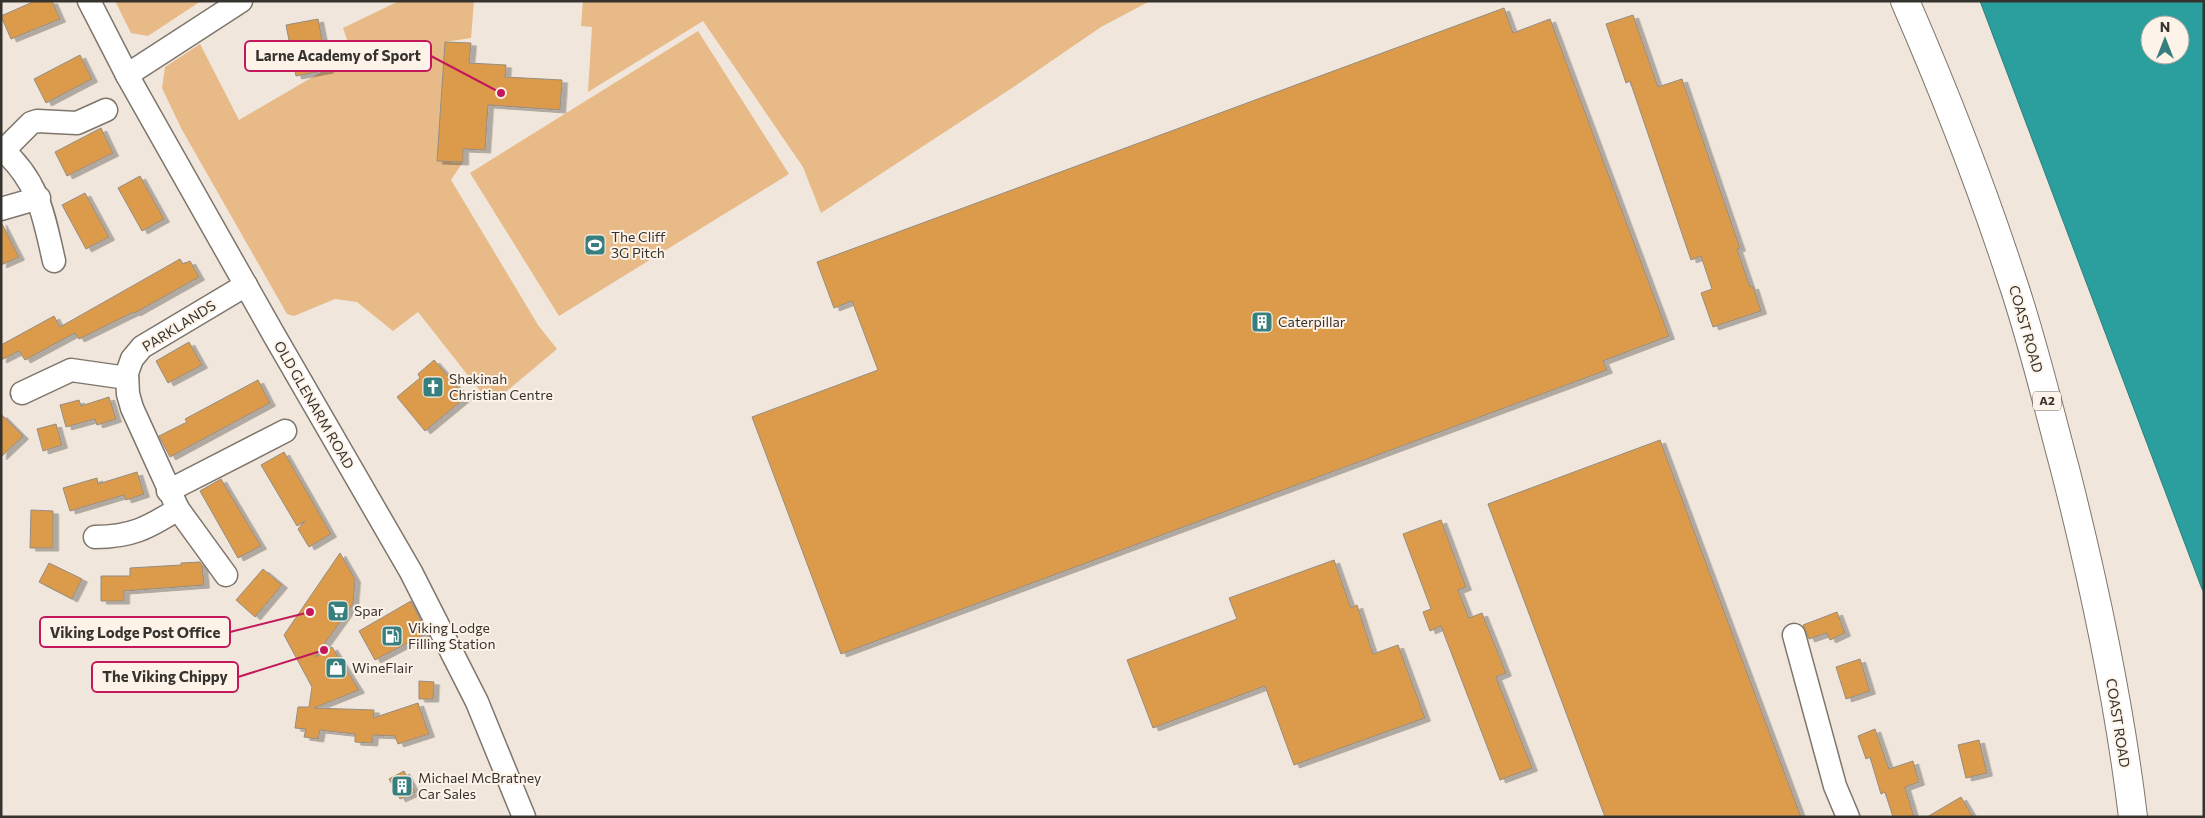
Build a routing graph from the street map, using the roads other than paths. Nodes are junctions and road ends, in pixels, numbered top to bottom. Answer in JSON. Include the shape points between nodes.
{"nodes":[{"id":1,"x":89,"y":1,"type":"edge"},
{"id":2,"x":241,"y":1,"type":"edge"},
{"id":3,"x":1905,"y":1,"type":"edge"},
{"id":4,"x":127,"y":75,"type":"junction"},
{"id":5,"x":106,"y":110,"type":"dead end"},
{"id":6,"x":3,"y":149,"type":"edge"},
{"id":7,"x":38,"y":198,"type":"junction"},
{"id":8,"x":1,"y":209,"type":"edge"},
{"id":9,"x":54,"y":261,"type":"dead end"},
{"id":10,"x":246,"y":285,"type":"junction"},
{"id":11,"x":126,"y":378,"type":"junction"},
{"id":12,"x":22,"y":393,"type":"dead end"},
{"id":13,"x":285,"y":431,"type":"dead end"},
{"id":14,"x":173,"y":500,"type":"junction"},
{"id":15,"x":94,"y":537,"type":"dead end"},
{"id":16,"x":226,"y":575,"type":"dead end"},
{"id":17,"x":1794,"y":635,"type":"dead end"},
{"id":18,"x":524,"y":817,"type":"edge"},
{"id":19,"x":1848,"y":817,"type":"edge"},
{"id":20,"x":2133,"y":817,"type":"edge"}],
"edges":[{"from":1,"to":4,"type":"street","name":"OLD GLENARM ROAD"},
{"from":2,"to":4,"type":"street"},
{"from":3,"to":20,"type":"main road","name":"COAST ROAD","number":"A2","via":[[1964,144],[2013,282],[2043,385],[2087,557],[2114,692]]},
{"from":4,"to":10,"type":"street","name":"OLD GLENARM ROAD"},
{"from":5,"to":6,"type":"street","via":[[80,122],[31,123]]},
{"from":6,"to":7,"type":"street","via":[[26,175]]},
{"from":7,"to":8,"type":"street"},
{"from":7,"to":9,"type":"street"},
{"from":10,"to":11,"type":"street","name":"PARKLANDS","via":[[142,347],[130,362]]},
{"from":10,"to":18,"type":"street","name":"OLD GLENARM ROAD","via":[[445,637],[478,704]]},
{"from":11,"to":12,"type":"street","via":[[71,370]]},
{"from":11,"to":14,"type":"street","via":[[132,408]]},
{"from":13,"to":14,"type":"street"},
{"from":14,"to":15,"type":"street","via":[[136,533]]},
{"from":14,"to":16,"type":"street"},
{"from":17,"to":19,"type":"street","via":[[1835,786]]}]}
